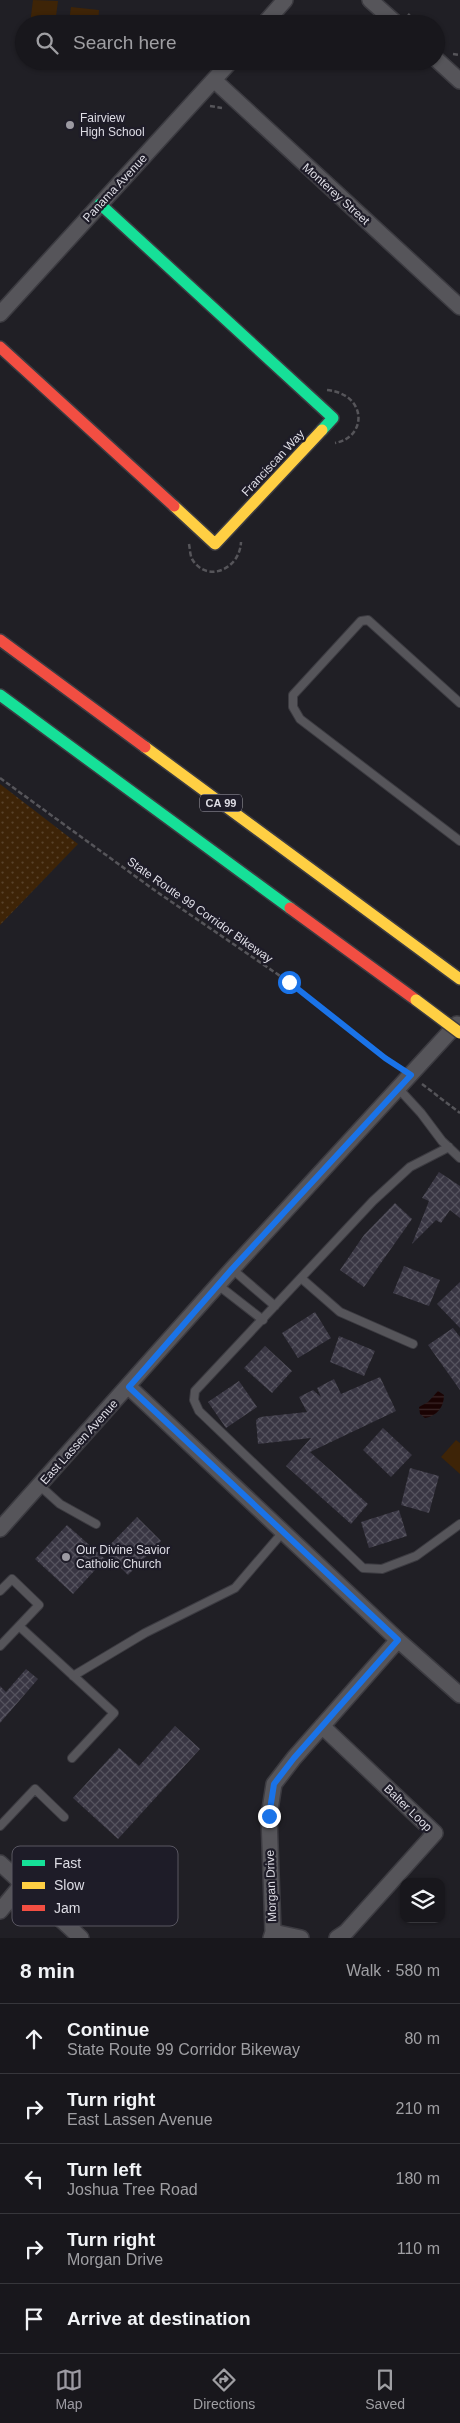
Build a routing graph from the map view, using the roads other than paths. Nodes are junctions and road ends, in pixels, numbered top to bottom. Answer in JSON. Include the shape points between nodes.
{"nodes":[{"id":1,"x":285,"y":0,"type":"edge"},
{"id":2,"x":370,"y":0,"type":"edge"},
{"id":3,"x":272,"y":15,"type":"edge"},
{"id":4,"x":387,"y":15,"type":"edge"},
{"id":5,"x":445,"y":67,"type":"edge"},
{"id":6,"x":223,"y":70,"type":"edge"},
{"id":7,"x":214,"y":80,"type":"junction"},
{"id":8,"x":460,"y":81,"type":"edge"},
{"id":9,"x":100,"y":204,"type":"junction"},
{"id":10,"x":460,"y":307,"type":"edge"},
{"id":11,"x":0,"y":314,"type":"edge"},
{"id":12,"x":0,"y":347,"type":"edge"},
{"id":13,"x":0,"y":631,"type":"edge"},
{"id":14,"x":0,"y":640,"type":"edge"},
{"id":15,"x":37,"y":667,"type":"junction"},
{"id":16,"x":0,"y":695,"type":"edge"},
{"id":17,"x":460,"y":703,"type":"edge"},
{"id":18,"x":460,"y":841,"type":"edge"},
{"id":19,"x":460,"y":979,"type":"edge"},
{"id":20,"x":460,"y":1021,"type":"edge"},
{"id":21,"x":460,"y":1033,"type":"edge"},
{"id":22,"x":398,"y":1088,"type":"junction"},
{"id":23,"x":449,"y":1147,"type":"junction"},
{"id":24,"x":460,"y":1158,"type":"edge"},
{"id":25,"x":232,"y":1269,"type":"junction"},
{"id":26,"x":301,"y":1278,"type":"junction"},
{"id":27,"x":218,"y":1285,"type":"junction"},
{"id":28,"x":275,"y":1306,"type":"junction"},
{"id":29,"x":263,"y":1320,"type":"junction"},
{"id":30,"x":413,"y":1344,"type":"dead end"},
{"id":31,"x":129,"y":1387,"type":"junction"},
{"id":32,"x":39,"y":1485,"type":"junction"},
{"id":33,"x":96,"y":1524,"type":"dead end"},
{"id":34,"x":460,"y":1524,"type":"edge"},
{"id":35,"x":0,"y":1529,"type":"edge"},
{"id":36,"x":283,"y":1532,"type":"junction"},
{"id":37,"x":0,"y":1591,"type":"edge"},
{"id":38,"x":20,"y":1626,"type":"junction"},
{"id":39,"x":398,"y":1640,"type":"junction"},
{"id":40,"x":0,"y":1646,"type":"edge"},
{"id":41,"x":73,"y":1676,"type":"junction"},
{"id":42,"x":460,"y":1695,"type":"edge"},
{"id":43,"x":322,"y":1726,"type":"junction"},
{"id":44,"x":72,"y":1758,"type":"dead end"},
{"id":45,"x":64,"y":1817,"type":"dead end"},
{"id":46,"x":0,"y":1826,"type":"edge"},
{"id":47,"x":0,"y":1863,"type":"edge"},
{"id":48,"x":12,"y":1873,"type":"edge"},
{"id":49,"x":12,"y":1896,"type":"edge"},
{"id":50,"x":0,"y":1911,"type":"edge"},
{"id":51,"x":68,"y":1926,"type":"edge"},
{"id":52,"x":272,"y":1935,"type":"edge"},
{"id":53,"x":81,"y":1938,"type":"edge"},
{"id":54,"x":301,"y":1938,"type":"edge"},
{"id":55,"x":337,"y":1938,"type":"edge"}],
"edges":[{"from":1,"to":3,"type":"street"},
{"from":2,"to":4,"type":"street"},
{"from":5,"to":8,"type":"street"},
{"from":6,"to":7,"type":"street","name":"Panama Avenue"},
{"from":7,"to":9,"type":"street","name":"Panama Avenue"},
{"from":7,"to":10,"type":"street","name":"Monterey Street"},
{"from":9,"to":11,"type":"street","name":"Panama Avenue"},
{"from":9,"to":12,"type":"main road","name":"Franciscan Way","via":[[333,418],[215,544]]},
{"from":13,"to":15,"type":"main road"},
{"from":14,"to":15,"type":"main road","number":"CA 99"},
{"from":15,"to":19,"type":"main road","number":"CA 99"},
{"from":16,"to":21,"type":"main road","bridge":true},
{"from":17,"to":18,"type":"lane","via":[[368,620],[361,621],[293,695],[293,707],[300,719]]},
{"from":20,"to":22,"type":"street","name":"East Lassen Avenue"},
{"from":22,"to":23,"type":"lane"},
{"from":22,"to":25,"type":"street","name":"East Lassen Avenue"},
{"from":23,"to":24,"type":"lane"},
{"from":23,"to":26,"type":"lane","via":[[410,1168],[373,1201]]},
{"from":25,"to":27,"type":"street","name":"East Lassen Avenue"},
{"from":25,"to":28,"type":"lane"},
{"from":26,"to":28,"type":"lane"},
{"from":26,"to":30,"type":"lane","via":[[340,1312]]},
{"from":27,"to":29,"type":"lane"},
{"from":27,"to":31,"type":"street","name":"East Lassen Avenue"},
{"from":28,"to":29,"type":"lane"},
{"from":29,"to":34,"type":"lane","via":[[195,1391],[194,1400],[199,1411],[363,1568],[382,1569],[416,1556]]},
{"from":31,"to":32,"type":"street","name":"East Lassen Avenue"},
{"from":31,"to":36,"type":"street"},
{"from":32,"to":33,"type":"lane","via":[[60,1504]]},
{"from":32,"to":35,"type":"street","name":"East Lassen Avenue"},
{"from":36,"to":39,"type":"street"},
{"from":36,"to":41,"type":"lane","via":[[235,1588],[145,1633]]},
{"from":37,"to":38,"type":"lane","via":[[12,1579],[40,1605]]},
{"from":38,"to":40,"type":"lane"},
{"from":38,"to":41,"type":"lane"},
{"from":39,"to":42,"type":"street"},
{"from":39,"to":43,"type":"street","name":"Morgan Drive"},
{"from":41,"to":44,"type":"lane","via":[[114,1713]]},
{"from":43,"to":52,"type":"street","name":"Morgan Drive","via":[[274,1784],[269,1816]]},
{"from":43,"to":55,"type":"street","name":"Balter Loop","via":[[435,1833]]},
{"from":45,"to":46,"type":"lane","via":[[35,1789]]},
{"from":47,"to":48,"type":"street"},
{"from":49,"to":50,"type":"street"},
{"from":51,"to":53,"type":"street"},
{"from":52,"to":54,"type":"street"}]}
